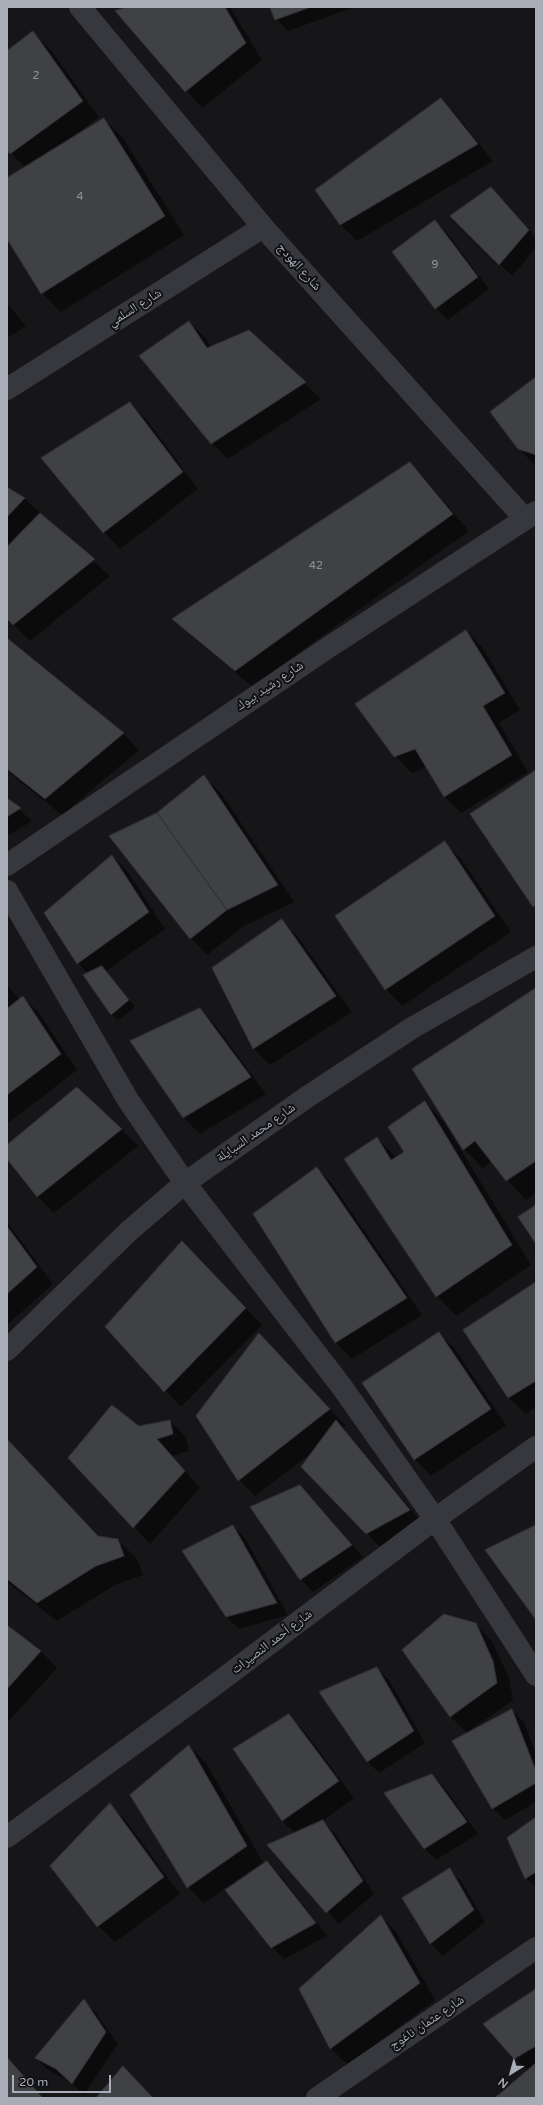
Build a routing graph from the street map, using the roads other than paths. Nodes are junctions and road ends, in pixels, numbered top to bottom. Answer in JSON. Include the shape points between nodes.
{"nodes":[{"id":1,"x":80,"y":7,"type":"edge"},
{"id":2,"x":263,"y":227,"type":"junction"},
{"id":3,"x":7,"y":389,"type":"edge"},
{"id":4,"x":531,"y":516,"type":"edge"},
{"id":5,"x":7,"y":865,"type":"edge"},
{"id":6,"x":7,"y":892,"type":"edge"},
{"id":7,"x":536,"y":957,"type":"edge"},
{"id":8,"x":185,"y":1183,"type":"junction"},
{"id":9,"x":7,"y":1350,"type":"edge"},
{"id":10,"x":536,"y":1447,"type":"edge"},
{"id":11,"x":435,"y":1519,"type":"junction"},
{"id":12,"x":536,"y":1675,"type":"edge"},
{"id":13,"x":7,"y":1837,"type":"edge"},
{"id":14,"x":536,"y":1948,"type":"edge"},
{"id":15,"x":317,"y":2098,"type":"edge"}],
"edges":[{"from":1,"to":2,"type":"street","name":"شارع الهودج"},
{"from":2,"to":3,"type":"street","name":"شارع السلمي"},
{"from":2,"to":4,"type":"street","name":"شارع الهودج"},
{"from":4,"to":5,"type":"street","name":"شارع رشيد بيوك","via":[[319,653]]},
{"from":6,"to":8,"type":"street","via":[[128,1100]]},
{"from":7,"to":8,"type":"street","name":"شارع محمد السبايلة","via":[[412,1028],[307,1097]]},
{"from":8,"to":9,"type":"street","name":"شارع محمد السبايلة","via":[[129,1231]]},
{"from":8,"to":11,"type":"street","via":[[342,1387]]},
{"from":10,"to":11,"type":"street","name":"شارع أحمد النصيرات"},
{"from":11,"to":12,"type":"street"},
{"from":11,"to":13,"type":"street","name":"شارع أحمد النصيرات","via":[[214,1686]]},
{"from":14,"to":15,"type":"street","name":"شارع عثمان ناغوج"}]}
